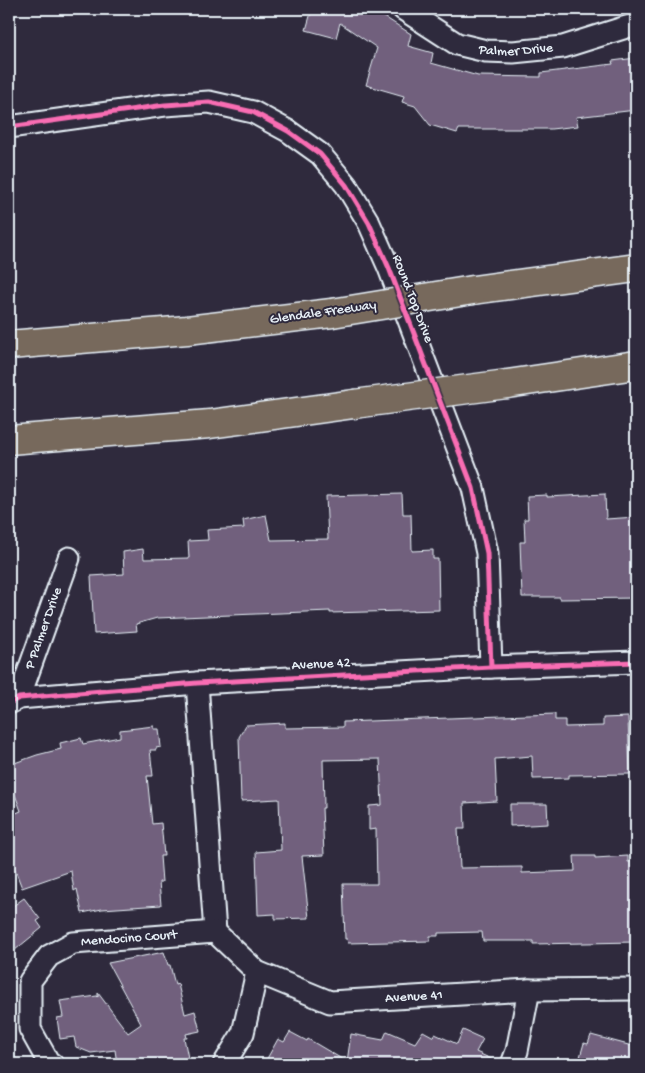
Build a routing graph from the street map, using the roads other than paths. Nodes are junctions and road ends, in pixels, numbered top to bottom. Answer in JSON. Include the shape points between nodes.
{"nodes":[{"id":1,"x":403,"y":9,"type":"edge"},
{"id":2,"x":636,"y":24,"type":"edge"},
{"id":3,"x":9,"y":127,"type":"edge"},
{"id":4,"x":636,"y":268,"type":"edge"},
{"id":5,"x":9,"y":345,"type":"edge"},
{"id":6,"x":636,"y":365,"type":"edge"},
{"id":7,"x":9,"y":440,"type":"edge"},
{"id":8,"x":69,"y":558,"type":"dead end"},
{"id":9,"x":636,"y":662,"type":"edge"},
{"id":10,"x":492,"y":667,"type":"junction"},
{"id":11,"x":197,"y":683,"type":"junction"},
{"id":12,"x":14,"y":701,"type":"edge"},
{"id":13,"x":215,"y":932,"type":"junction"},
{"id":14,"x":257,"y":972,"type":"junction"},
{"id":15,"x":636,"y":989,"type":"edge"},
{"id":16,"x":529,"y":990,"type":"junction"},
{"id":17,"x":52,"y":1064,"type":"edge"},
{"id":18,"x":224,"y":1064,"type":"edge"},
{"id":19,"x":512,"y":1064,"type":"edge"}],
"edges":[{"from":1,"to":2,"type":"street","name":"Palmer Drive","via":[[457,44],[486,51],[513,52],[563,46]]},
{"from":3,"to":10,"type":"street","name":"Round Top Drive","via":[[209,102],[253,112],[288,130],[320,154],[346,184],[369,224],[473,488],[487,553]]},
{"from":4,"to":5,"type":"highway","name":"Glendale Freeway","bridge":true,"via":[[332,313],[187,330]]},
{"from":6,"to":7,"type":"highway","bridge":true,"via":[[210,424]]},
{"from":8,"to":12,"type":"street","name":"P Palmer Drive"},
{"from":9,"to":10,"type":"street","name":"Avenue 42"},
{"from":10,"to":11,"type":"street","name":"Avenue 42"},
{"from":11,"to":12,"type":"street","name":"Avenue 42"},
{"from":11,"to":13,"type":"street"},
{"from":13,"to":14,"type":"street","name":"Avenue 41"},
{"from":13,"to":17,"type":"street","name":"Mendocino Court","via":[[73,943],[49,956],[30,981],[30,1029]]},
{"from":14,"to":16,"type":"street","name":"Avenue 41","via":[[330,1002]]},
{"from":14,"to":18,"type":"street","via":[[242,1034]]},
{"from":15,"to":16,"type":"street","name":"Avenue 41"},
{"from":16,"to":19,"type":"street"}]}
